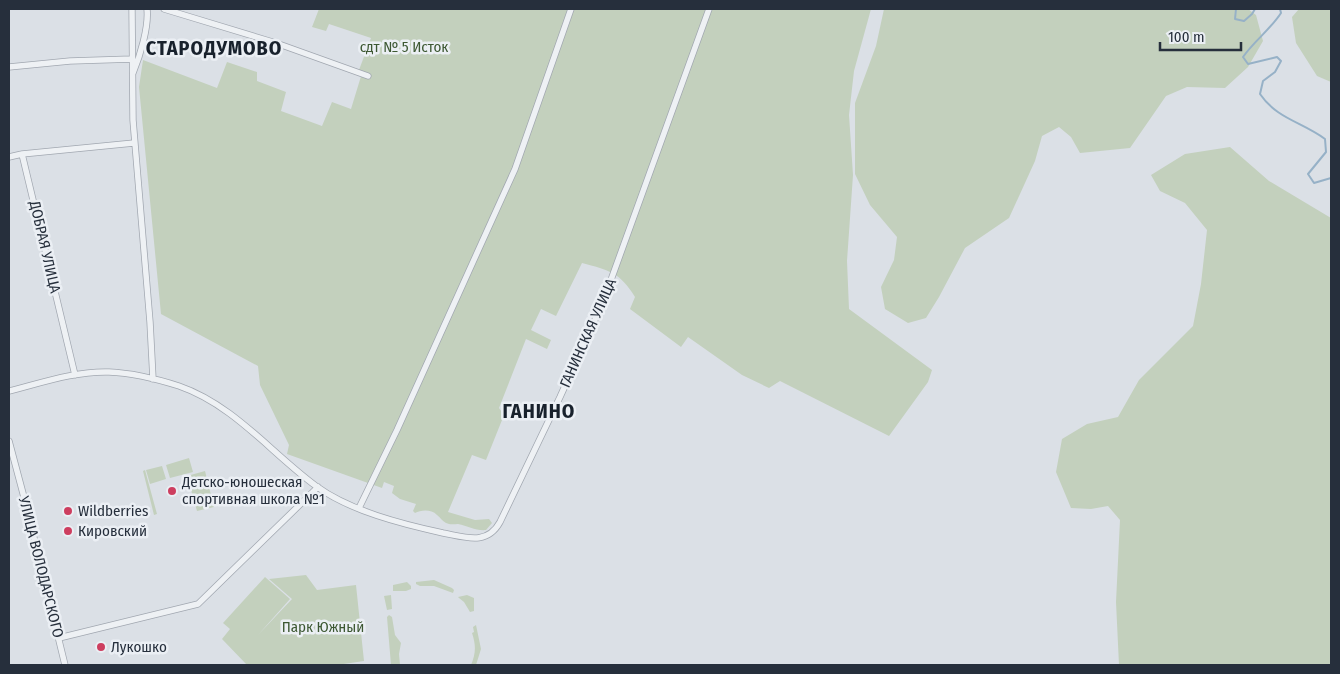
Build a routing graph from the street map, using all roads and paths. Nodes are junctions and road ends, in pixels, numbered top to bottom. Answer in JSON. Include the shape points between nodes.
{"nodes":[{"id":1,"x":132,"y":9,"type":"edge"},
{"id":2,"x":147,"y":9,"type":"edge"},
{"id":3,"x":164,"y":9,"type":"edge"},
{"id":4,"x":571,"y":9,"type":"edge"},
{"id":5,"x":709,"y":9,"type":"edge"},
{"id":6,"x":132,"y":59,"type":"junction"},
{"id":7,"x":9,"y":68,"type":"edge"},
{"id":8,"x":368,"y":76,"type":"dead end"},
{"id":9,"x":132,"y":77,"type":"junction"},
{"id":10,"x":134,"y":143,"type":"junction"},
{"id":11,"x":22,"y":154,"type":"junction"},
{"id":12,"x":9,"y":157,"type":"edge"},
{"id":13,"x":75,"y":375,"type":"junction"},
{"id":14,"x":153,"y":379,"type":"junction"},
{"id":15,"x":9,"y":391,"type":"edge"},
{"id":16,"x":9,"y":441,"type":"edge"},
{"id":17,"x":318,"y":487,"type":"junction"},
{"id":18,"x":359,"y":508,"type":"junction"},
{"id":19,"x":59,"y":638,"type":"junction"},
{"id":20,"x":65,"y":665,"type":"edge"}],
"edges":[{"from":1,"to":6,"type":"street"},
{"from":2,"to":9,"type":"street","via":[[140,57]]},
{"from":3,"to":8,"type":"street","via":[[276,43]]},
{"from":4,"to":18,"type":"street","via":[[515,169]]},
{"from":5,"to":18,"type":"street","name":"ГАНИНСКАЯ УЛИЦА","via":[[615,272],[583,348],[496,529],[482,537],[466,538],[395,521]]},
{"from":6,"to":7,"type":"street","via":[[70,61]]},
{"from":6,"to":9,"type":"street"},
{"from":9,"to":10,"type":"street"},
{"from":10,"to":11,"type":"street"},
{"from":10,"to":14,"type":"street"},
{"from":11,"to":12,"type":"street"},
{"from":11,"to":13,"type":"street","name":"ДОБРАЯ УЛИЦА"},
{"from":13,"to":14,"type":"street","via":[[110,372]]},
{"from":13,"to":15,"type":"street"},
{"from":14,"to":17,"type":"street","via":[[188,390],[229,414]]},
{"from":16,"to":19,"type":"street","name":"УЛИЦА ВОЛОДАРСКОГО"},
{"from":17,"to":18,"type":"street"},
{"from":17,"to":19,"type":"street","via":[[198,604]]},
{"from":19,"to":20,"type":"street","name":"УЛИЦА ВОЛОДАРСКОГО"}]}
